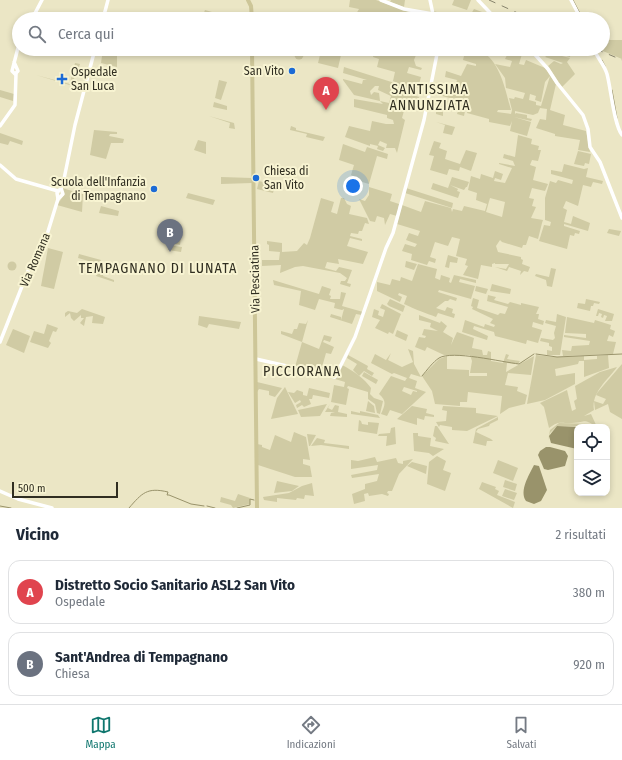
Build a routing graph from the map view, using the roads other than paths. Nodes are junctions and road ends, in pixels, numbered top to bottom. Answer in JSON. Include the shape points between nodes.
{"nodes":[{"id":1,"x":42,"y":0,"type":"edge"},
{"id":2,"x":107,"y":0,"type":"edge"},
{"id":3,"x":248,"y":0,"type":"edge"},
{"id":4,"x":380,"y":0,"type":"edge"},
{"id":5,"x":430,"y":0,"type":"edge"},
{"id":6,"x":478,"y":0,"type":"edge"},
{"id":7,"x":571,"y":0,"type":"edge"},
{"id":8,"x":37,"y":12,"type":"edge"},
{"id":9,"x":104,"y":12,"type":"edge"},
{"id":10,"x":251,"y":12,"type":"edge"},
{"id":11,"x":421,"y":12,"type":"edge"},
{"id":12,"x":433,"y":12,"type":"edge"},
{"id":13,"x":489,"y":12,"type":"edge"},
{"id":14,"x":577,"y":12,"type":"edge"},
{"id":15,"x":16,"y":56,"type":"edge"},
{"id":16,"x":93,"y":56,"type":"edge"},
{"id":17,"x":252,"y":56,"type":"edge"},
{"id":18,"x":437,"y":56,"type":"edge"},
{"id":19,"x":537,"y":56,"type":"edge"},
{"id":20,"x":596,"y":56,"type":"edge"},
{"id":21,"x":0,"y":126,"type":"edge"},
{"id":22,"x":622,"y":135,"type":"edge"},
{"id":23,"x":0,"y":166,"type":"edge"},
{"id":24,"x":59,"y":193,"type":"junction"},
{"id":25,"x":622,"y":218,"type":"edge"},
{"id":26,"x":0,"y":342,"type":"edge"},
{"id":27,"x":256,"y":360,"type":"junction"},
{"id":28,"x":0,"y":492,"type":"edge"},
{"id":29,"x":52,"y":508,"type":"edge"},
{"id":30,"x":257,"y":508,"type":"edge"}],
"edges":[{"from":1,"to":8,"type":"street"},
{"from":2,"to":9,"type":"street"},
{"from":3,"to":10,"type":"main road"},
{"from":4,"to":11,"type":"street"},
{"from":5,"to":12,"type":"street"},
{"from":6,"to":13,"type":"street"},
{"from":7,"to":14,"type":"street"},
{"from":15,"to":21,"type":"street","via":[[15,105]]},
{"from":16,"to":24,"type":"street","name":"Via Romana"},
{"from":17,"to":27,"type":"main road","name":"Via Pesciatina"},
{"from":18,"to":27,"type":"street","via":[[424,120],[393,233],[355,337],[335,377]]},
{"from":19,"to":25,"type":"street","via":[[583,115],[590,147],[600,162]]},
{"from":20,"to":22,"type":"street","via":[[604,66],[617,124]]},
{"from":23,"to":24,"type":"street","via":[[21,182]]},
{"from":24,"to":26,"type":"street","name":"Via Romana","via":[[46,238],[31,265]]},
{"from":27,"to":30,"type":"main road","name":"Via Pesciatina"},
{"from":28,"to":29,"type":"street"}]}
